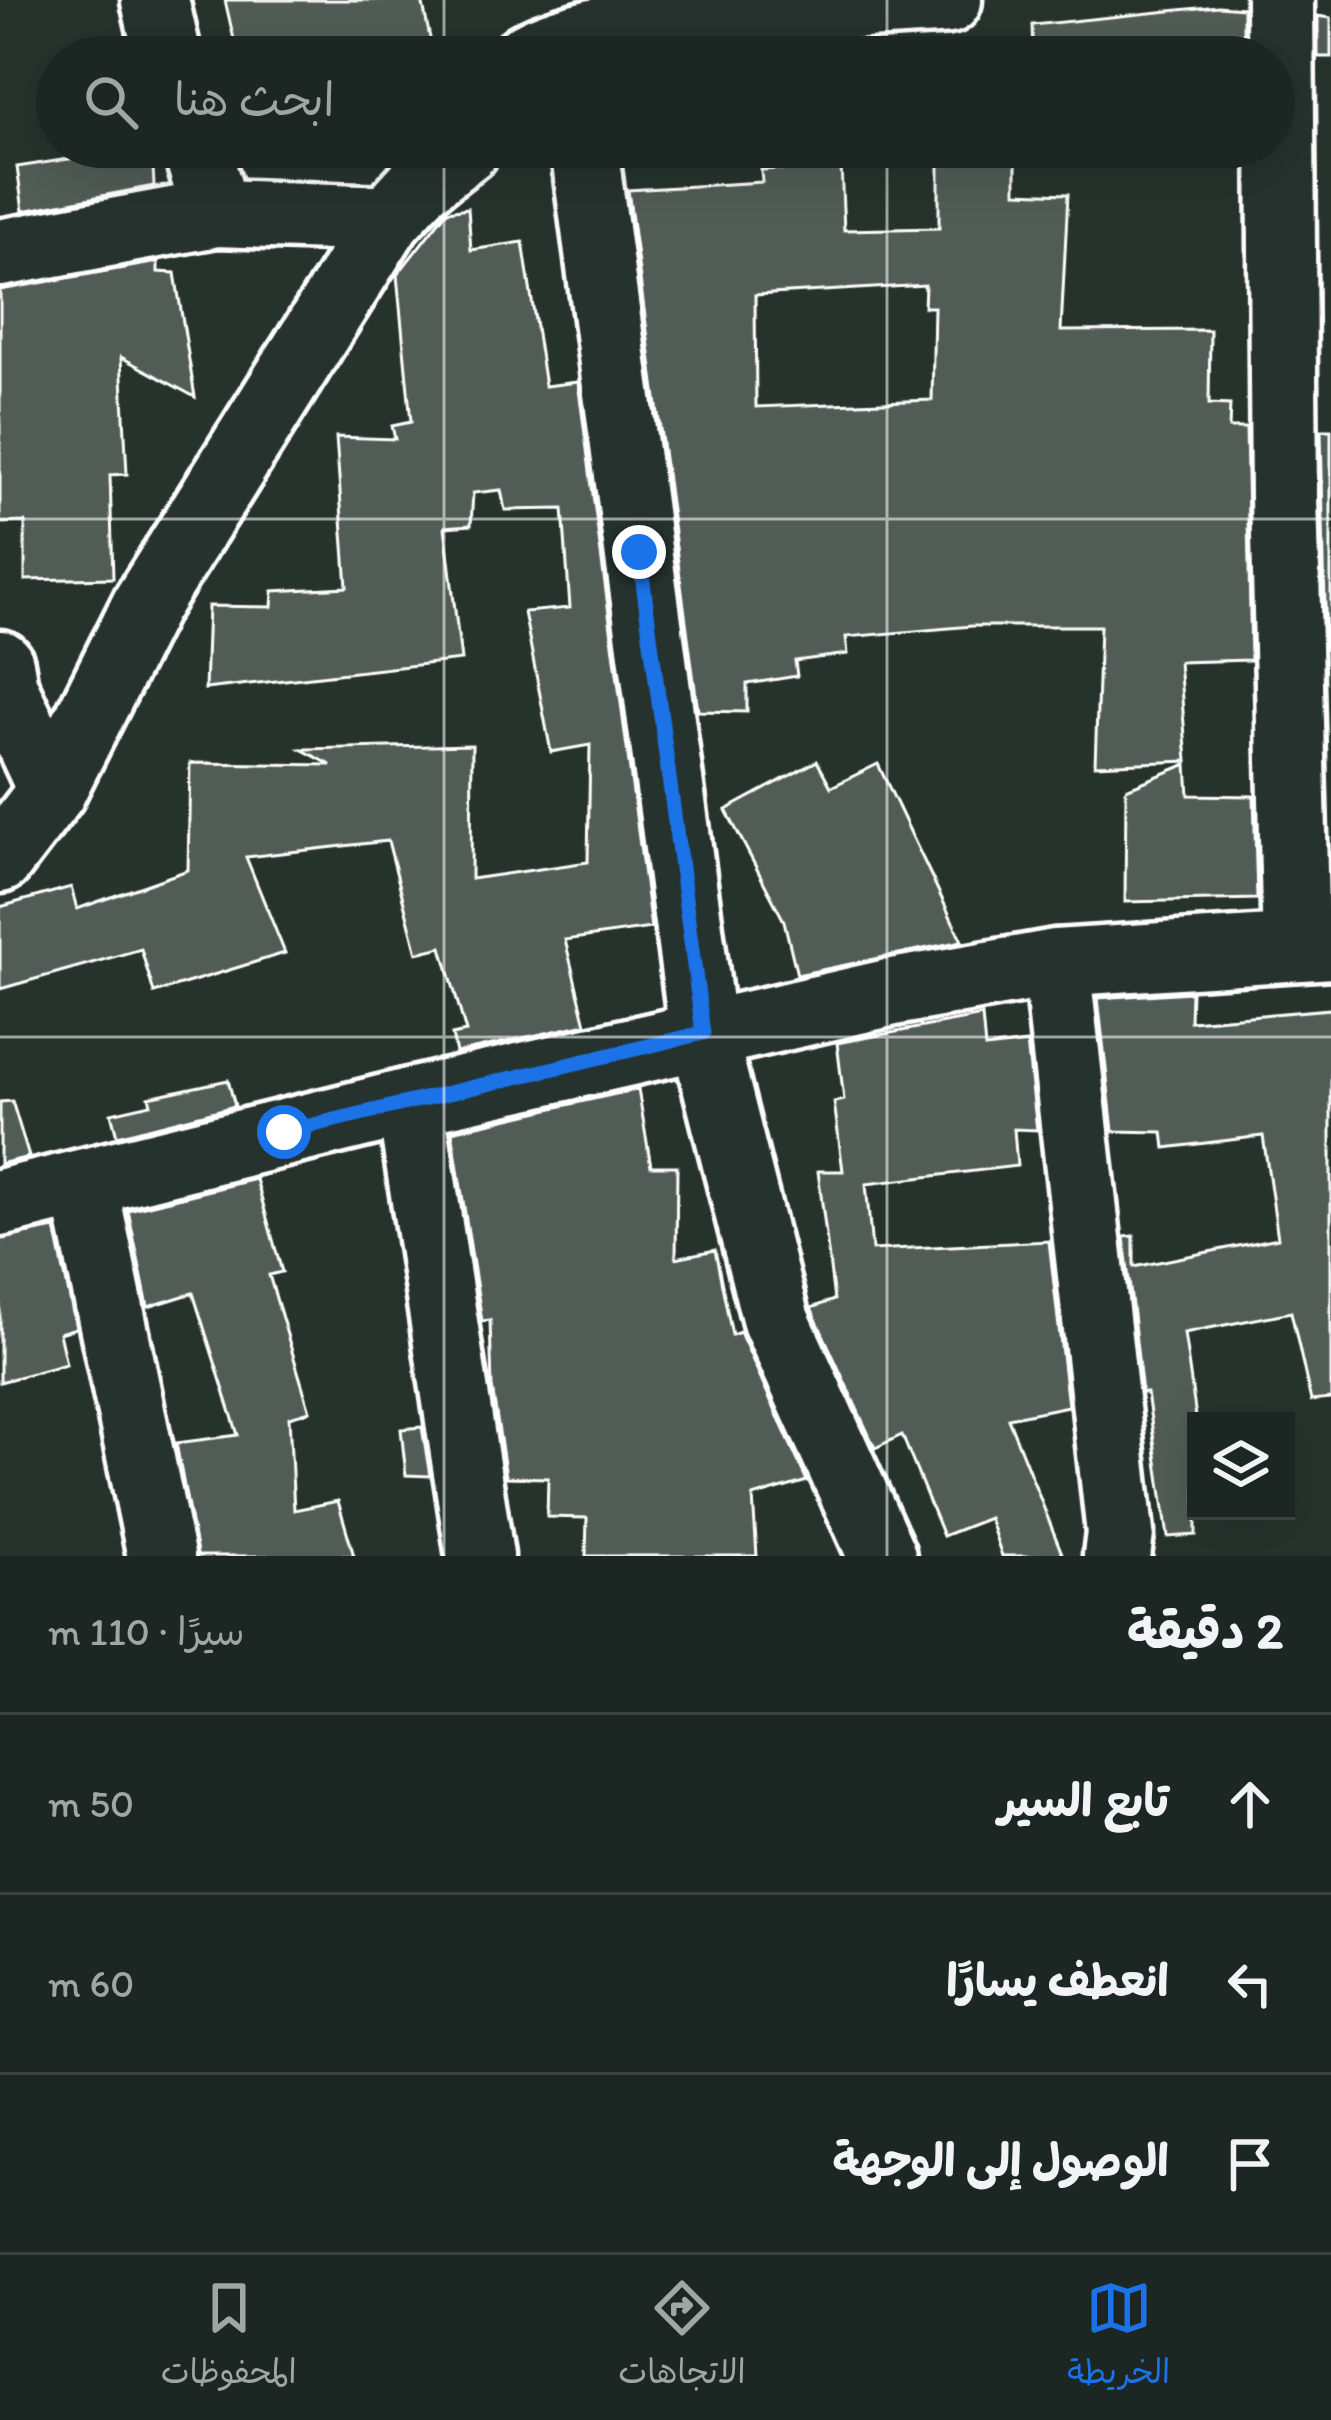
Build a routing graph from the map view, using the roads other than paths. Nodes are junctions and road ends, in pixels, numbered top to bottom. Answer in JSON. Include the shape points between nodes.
{"nodes":[{"id":1,"x":155,"y":0,"type":"edge"},
{"id":2,"x":948,"y":0,"type":"edge"},
{"id":3,"x":1280,"y":0,"type":"edge"},
{"id":4,"x":163,"y":36,"type":"edge"},
{"id":5,"x":574,"y":36,"type":"edge"},
{"id":6,"x":1280,"y":36,"type":"edge"},
{"id":7,"x":202,"y":168,"type":"edge"},
{"id":8,"x":440,"y":168,"type":"edge"},
{"id":9,"x":587,"y":168,"type":"edge"},
{"id":10,"x":1281,"y":168,"type":"edge"},
{"id":11,"x":216,"y":213,"type":"junction"},
{"id":12,"x":388,"y":219,"type":"junction"},
{"id":13,"x":0,"y":253,"type":"edge"},
{"id":14,"x":0,"y":664,"type":"edge"},
{"id":15,"x":52,"y":791,"type":"junction"},
{"id":16,"x":0,"y":859,"type":"edge"},
{"id":17,"x":1314,"y":946,"type":"edge"},
{"id":18,"x":1056,"y":963,"type":"junction"},
{"id":19,"x":703,"y":1033,"type":"junction"},
{"id":20,"x":410,"y":1102,"type":"junction"},
{"id":21,"x":84,"y":1184,"type":"junction"},
{"id":22,"x":0,"y":1203,"type":"edge"},
{"id":23,"x":160,"y":1556,"type":"edge"},
{"id":24,"x":480,"y":1556,"type":"edge"},
{"id":25,"x":882,"y":1556,"type":"edge"},
{"id":26,"x":1117,"y":1556,"type":"edge"}],
"edges":[{"from":1,"to":4,"type":"street"},
{"from":2,"to":5,"type":"street"},
{"from":3,"to":6,"type":"street"},
{"from":7,"to":11,"type":"street"},
{"from":8,"to":12,"type":"street"},
{"from":9,"to":19,"type":"street"},
{"from":10,"to":17,"type":"street","via":[[1284,497]]},
{"from":11,"to":12,"type":"street"},
{"from":11,"to":13,"type":"street"},
{"from":12,"to":15,"type":"street","via":[[146,604]]},
{"from":14,"to":15,"type":"street"},
{"from":15,"to":16,"type":"street"},
{"from":17,"to":18,"type":"street"},
{"from":18,"to":19,"type":"street"},
{"from":18,"to":26,"type":"street"},
{"from":19,"to":20,"type":"street"},
{"from":19,"to":25,"type":"street","via":[[776,1321]]},
{"from":20,"to":21,"type":"street"},
{"from":20,"to":24,"type":"street"},
{"from":21,"to":22,"type":"street"},
{"from":21,"to":23,"type":"street"}]}
